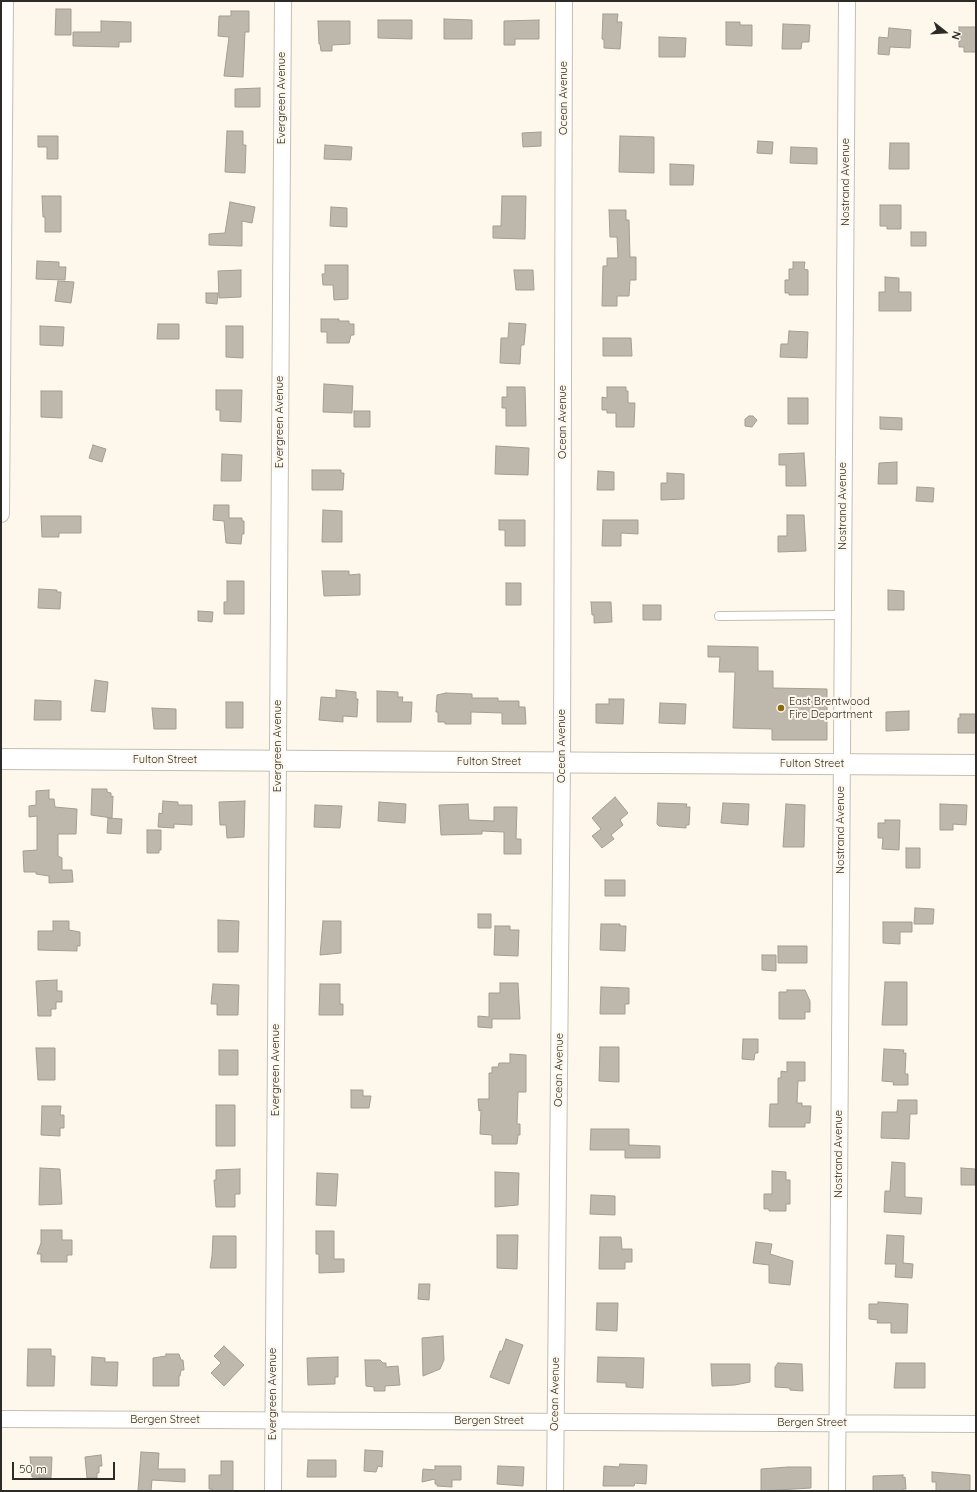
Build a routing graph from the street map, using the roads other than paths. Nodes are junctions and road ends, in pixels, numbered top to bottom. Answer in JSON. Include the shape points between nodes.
{"nodes":[{"id":1,"x":5,"y":1,"type":"edge"},
{"id":2,"x":283,"y":1,"type":"edge"},
{"id":3,"x":564,"y":1,"type":"edge"},
{"id":4,"x":847,"y":1,"type":"edge"},
{"id":5,"x":1,"y":514,"type":"edge"},
{"id":6,"x":842,"y":615,"type":"junction"},
{"id":7,"x":719,"y":616,"type":"dead end"},
{"id":8,"x":1,"y":759,"type":"edge"},
{"id":9,"x":278,"y":761,"type":"junction"},
{"id":10,"x":562,"y":762,"type":"junction"},
{"id":11,"x":841,"y":765,"type":"junction"},
{"id":12,"x":976,"y":765,"type":"edge"},
{"id":13,"x":1,"y":1419,"type":"edge"},
{"id":14,"x":273,"y":1421,"type":"junction"},
{"id":15,"x":555,"y":1421,"type":"junction"},
{"id":16,"x":837,"y":1423,"type":"junction"},
{"id":17,"x":976,"y":1424,"type":"edge"},
{"id":18,"x":273,"y":1491,"type":"edge"},
{"id":19,"x":555,"y":1491,"type":"edge"},
{"id":20,"x":837,"y":1491,"type":"edge"}],
"edges":[{"from":1,"to":5,"type":"street"},
{"from":2,"to":9,"type":"street","name":"Evergreen Avenue"},
{"from":3,"to":10,"type":"street","name":"Ocean Avenue"},
{"from":4,"to":6,"type":"street","name":"Nostrand Avenue"},
{"from":6,"to":7,"type":"lane"},
{"from":6,"to":11,"type":"street","name":"Nostrand Avenue"},
{"from":8,"to":9,"type":"street","name":"Fulton Street"},
{"from":9,"to":10,"type":"street","name":"Fulton Street"},
{"from":9,"to":14,"type":"street","name":"Evergreen Avenue"},
{"from":10,"to":11,"type":"street","name":"Fulton Street"},
{"from":10,"to":15,"type":"street","name":"Ocean Avenue"},
{"from":11,"to":12,"type":"street","name":"Fulton Street"},
{"from":11,"to":16,"type":"street","name":"Nostrand Avenue"},
{"from":13,"to":14,"type":"street","name":"Bergen Street"},
{"from":14,"to":15,"type":"street","name":"Bergen Street"},
{"from":14,"to":18,"type":"street","name":"Evergreen Avenue"},
{"from":15,"to":16,"type":"street","name":"Bergen Street"},
{"from":15,"to":19,"type":"street","name":"Ocean Avenue"},
{"from":16,"to":17,"type":"street","name":"Bergen Street"},
{"from":16,"to":20,"type":"street","name":"Nostrand Avenue"}]}
